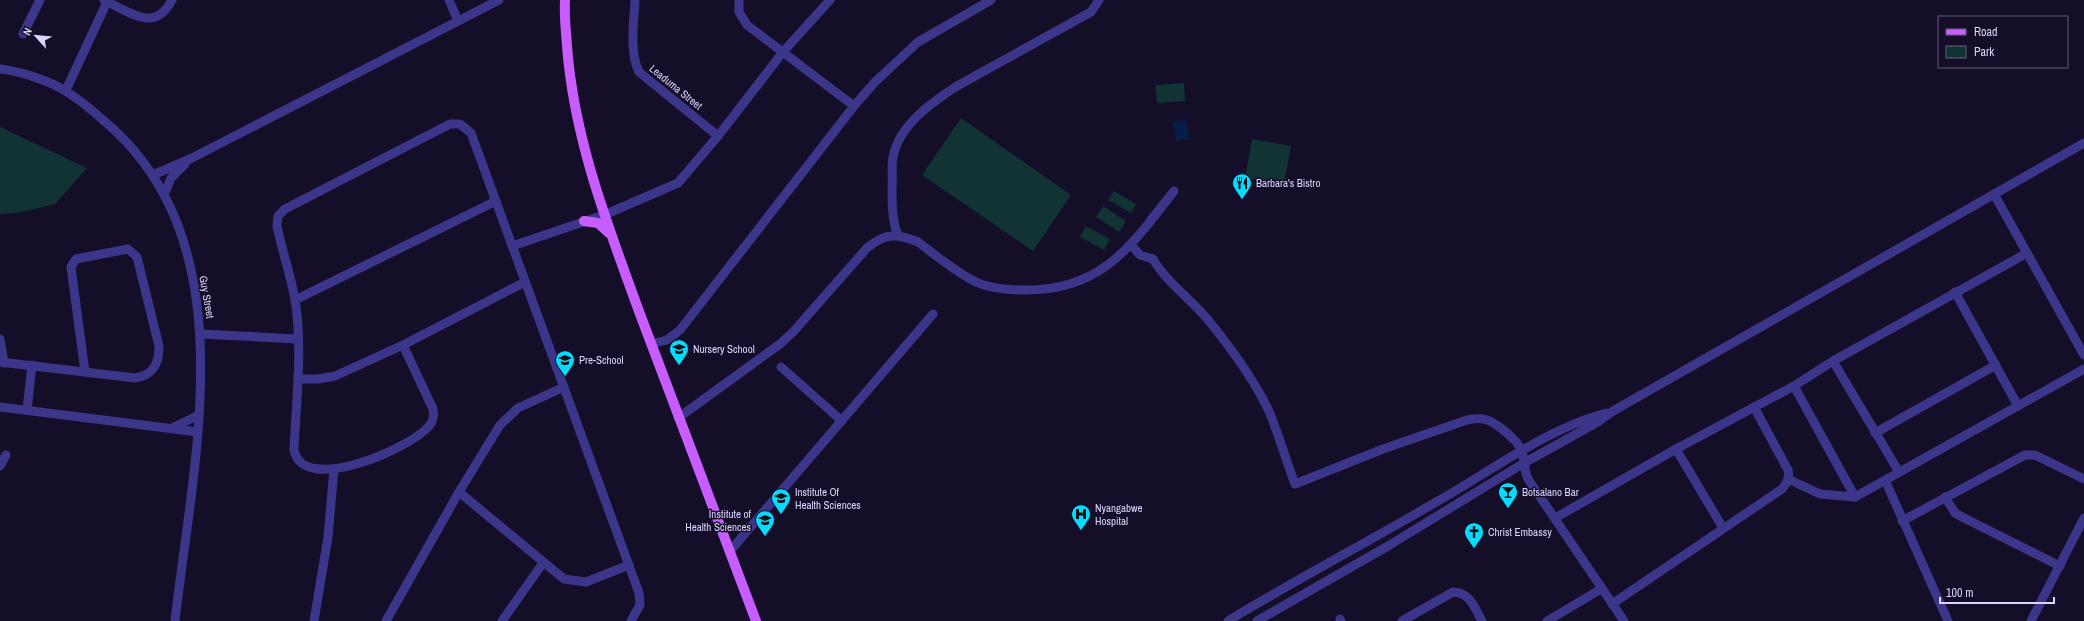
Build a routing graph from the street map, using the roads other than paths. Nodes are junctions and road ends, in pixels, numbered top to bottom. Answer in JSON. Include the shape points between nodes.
{"nodes":[{"id":1,"x":40,"y":0,"type":"edge"},
{"id":2,"x":172,"y":0,"type":"edge"},
{"id":3,"x":449,"y":0,"type":"edge"},
{"id":4,"x":499,"y":0,"type":"edge"},
{"id":5,"x":635,"y":0,"type":"edge"},
{"id":6,"x":739,"y":0,"type":"edge"},
{"id":7,"x":830,"y":0,"type":"edge"},
{"id":8,"x":992,"y":0,"type":"edge"},
{"id":9,"x":1099,"y":0,"type":"edge"},
{"id":10,"x":106,"y":1,"type":"edge"},
{"id":11,"x":563,"y":3,"type":"edge"},
{"id":12,"x":458,"y":21,"type":"junction"},
{"id":13,"x":23,"y":34,"type":"dead end"},
{"id":14,"x":783,"y":52,"type":"junction"},
{"id":15,"x":0,"y":68,"type":"edge"},
{"id":16,"x":66,"y":90,"type":"junction"},
{"id":17,"x":854,"y":106,"type":"junction"},
{"id":18,"x":718,"y":136,"type":"junction"},
{"id":19,"x":2084,"y":143,"type":"edge"},
{"id":20,"x":192,"y":158,"type":"junction"},
{"id":21,"x":154,"y":175,"type":"junction"},
{"id":22,"x":1994,"y":194,"type":"junction"},
{"id":23,"x":164,"y":195,"type":"junction"},
{"id":24,"x":496,"y":201,"type":"junction"},
{"id":25,"x":604,"y":215,"type":"junction"},
{"id":26,"x":584,"y":221,"type":"junction"},
{"id":27,"x":1150,"y":221,"type":"dead end"},
{"id":28,"x":611,"y":234,"type":"junction"},
{"id":29,"x":898,"y":236,"type":"junction"},
{"id":30,"x":1132,"y":245,"type":"junction"},
{"id":31,"x":512,"y":246,"type":"junction"},
{"id":32,"x":2027,"y":253,"type":"junction"},
{"id":33,"x":525,"y":282,"type":"junction"},
{"id":34,"x":1956,"y":292,"type":"junction"},
{"id":35,"x":295,"y":300,"type":"junction"},
{"id":36,"x":933,"y":314,"type":"dead end"},
{"id":37,"x":201,"y":334,"type":"junction"},
{"id":38,"x":0,"y":338,"type":"edge"},
{"id":39,"x":297,"y":340,"type":"junction"},
{"id":40,"x":651,"y":344,"type":"junction"},
{"id":41,"x":403,"y":345,"type":"junction"},
{"id":42,"x":2084,"y":355,"type":"edge"},
{"id":43,"x":1833,"y":361,"type":"junction"},
{"id":44,"x":2,"y":362,"type":"edge"},
{"id":45,"x":32,"y":365,"type":"junction"},
{"id":46,"x":1996,"y":365,"type":"junction"},
{"id":47,"x":781,"y":366,"type":"dead end"},
{"id":48,"x":2084,"y":369,"type":"edge"},
{"id":49,"x":85,"y":372,"type":"junction"},
{"id":50,"x":298,"y":379,"type":"junction"},
{"id":51,"x":1794,"y":386,"type":"junction"},
{"id":52,"x":564,"y":387,"type":"junction"},
{"id":53,"x":2018,"y":406,"type":"junction"},
{"id":54,"x":0,"y":407,"type":"edge"},
{"id":55,"x":1754,"y":407,"type":"junction"},
{"id":56,"x":27,"y":410,"type":"junction"},
{"id":57,"x":1613,"y":411,"type":"junction"},
{"id":58,"x":199,"y":415,"type":"junction"},
{"id":59,"x":678,"y":418,"type":"junction"},
{"id":60,"x":842,"y":421,"type":"junction"},
{"id":61,"x":171,"y":429,"type":"junction"},
{"id":62,"x":198,"y":432,"type":"junction"},
{"id":63,"x":1875,"y":433,"type":"junction"},
{"id":64,"x":1676,"y":448,"type":"junction"},
{"id":65,"x":1522,"y":451,"type":"junction"},
{"id":66,"x":6,"y":455,"type":"dead end"},
{"id":67,"x":1524,"y":463,"type":"junction"},
{"id":68,"x":0,"y":466,"type":"edge"},
{"id":69,"x":334,"y":469,"type":"junction"},
{"id":70,"x":1899,"y":472,"type":"junction"},
{"id":71,"x":1788,"y":479,"type":"junction"},
{"id":72,"x":2084,"y":479,"type":"edge"},
{"id":73,"x":1884,"y":480,"type":"junction"},
{"id":74,"x":459,"y":492,"type":"junction"},
{"id":75,"x":1855,"y":497,"type":"junction"},
{"id":76,"x":1945,"y":497,"type":"junction"},
{"id":77,"x":1555,"y":518,"type":"junction"},
{"id":78,"x":2084,"y":518,"type":"edge"},
{"id":79,"x":1902,"y":521,"type":"junction"},
{"id":80,"x":1723,"y":528,"type":"junction"},
{"id":81,"x":730,"y":551,"type":"junction"},
{"id":82,"x":543,"y":563,"type":"junction"},
{"id":83,"x":629,"y":565,"type":"junction"},
{"id":84,"x":2060,"y":566,"type":"junction"},
{"id":85,"x":1602,"y":589,"type":"junction"},
{"id":86,"x":1612,"y":604,"type":"junction"},
{"id":87,"x":175,"y":621,"type":"edge"},
{"id":88,"x":314,"y":621,"type":"edge"},
{"id":89,"x":386,"y":621,"type":"edge"},
{"id":90,"x":502,"y":621,"type":"edge"},
{"id":91,"x":631,"y":621,"type":"edge"},
{"id":92,"x":756,"y":621,"type":"edge"},
{"id":93,"x":1228,"y":621,"type":"edge"},
{"id":94,"x":1257,"y":621,"type":"edge"},
{"id":95,"x":1402,"y":621,"type":"edge"},
{"id":96,"x":1482,"y":621,"type":"edge"},
{"id":97,"x":1547,"y":621,"type":"edge"},
{"id":98,"x":1624,"y":621,"type":"edge"},
{"id":99,"x":1948,"y":621,"type":"edge"},
{"id":100,"x":2032,"y":621,"type":"edge"}],
"edges":[{"from":1,"to":13,"type":"street"},
{"from":2,"to":10,"type":"street","via":[[164,13],[158,18],[151,19]]},
{"from":3,"to":12,"type":"street"},
{"from":4,"to":12,"type":"street"},
{"from":5,"to":18,"type":"street","name":"Leaduma Street","via":[[634,53],[639,72]]},
{"from":6,"to":14,"type":"street","via":[[738,12],[742,19]]},
{"from":7,"to":14,"type":"street"},
{"from":8,"to":17,"type":"street","via":[[918,42],[875,82]]},
{"from":9,"to":29,"type":"street","via":[[1091,12],[957,86],[939,98],[908,126],[900,138],[893,158],[892,214]]},
{"from":10,"to":16,"type":"street"},
{"from":11,"to":25,"type":"main road","via":[[574,109]]},
{"from":12,"to":20,"type":"street"},
{"from":14,"to":17,"type":"street"},
{"from":14,"to":18,"type":"street"},
{"from":15,"to":16,"type":"street","name":"Guy Street"},
{"from":16,"to":21,"type":"street","name":"Guy Street","via":[[114,128]]},
{"from":17,"to":40,"type":"street","via":[[680,330],[667,340]]},
{"from":18,"to":25,"type":"street","via":[[678,182]]},
{"from":19,"to":22,"type":"street"},
{"from":20,"to":21,"type":"street"},
{"from":20,"to":23,"type":"street","via":[[171,178]]},
{"from":21,"to":23,"type":"street","name":"Guy Street"},
{"from":22,"to":32,"type":"street"},
{"from":22,"to":57,"type":"street"},
{"from":23,"to":37,"type":"street","name":"Guy Street","via":[[182,237]]},
{"from":24,"to":31,"type":"street"},
{"from":24,"to":35,"type":"street"},
{"from":24,"to":35,"type":"street","via":[[471,133],[460,124],[450,124],[280,212],[277,226]]},
{"from":25,"to":26,"type":"street"},
{"from":25,"to":28,"type":"main road"},
{"from":26,"to":28,"type":"main road","via":[[598,224]]},
{"from":26,"to":31,"type":"street"},
{"from":27,"to":30,"type":"street","via":[[1174,191]]},
{"from":28,"to":40,"type":"main road"},
{"from":29,"to":30,"type":"street","via":[[918,242],[977,282],[989,287],[1016,290],[1052,288],[1085,280],[1110,264]]},
{"from":29,"to":59,"type":"street","via":[[887,236],[867,248],[780,344]]},
{"from":30,"to":65,"type":"street","via":[[1140,255],[1152,259],[1157,268],[1191,300],[1244,368],[1266,406],[1294,484],[1383,449],[1476,419],[1496,424],[1518,443]]},
{"from":31,"to":33,"type":"street"},
{"from":32,"to":34,"type":"street"},
{"from":32,"to":42,"type":"street"},
{"from":33,"to":41,"type":"street"},
{"from":33,"to":52,"type":"street"},
{"from":34,"to":43,"type":"street"},
{"from":34,"to":46,"type":"street"},
{"from":35,"to":39,"type":"street"},
{"from":36,"to":60,"type":"street"},
{"from":37,"to":39,"type":"street"},
{"from":37,"to":58,"type":"street","name":"Guy Street","via":[[202,380]]},
{"from":38,"to":44,"type":"street"},
{"from":39,"to":50,"type":"street"},
{"from":40,"to":59,"type":"main road"},
{"from":41,"to":50,"type":"street","via":[[335,376],[318,380]]},
{"from":41,"to":69,"type":"street","via":[[433,409],[433,420],[423,431],[385,454],[355,465]]},
{"from":43,"to":51,"type":"street"},
{"from":43,"to":63,"type":"street"},
{"from":44,"to":45,"type":"street"},
{"from":45,"to":49,"type":"street"},
{"from":45,"to":56,"type":"street"},
{"from":46,"to":53,"type":"street"},
{"from":46,"to":63,"type":"street"},
{"from":47,"to":60,"type":"street"},
{"from":48,"to":53,"type":"street"},
{"from":49,"to":49,"type":"street","via":[[135,378],[148,374],[157,366],[159,346],[137,257],[128,249],[76,259],[70,267]]},
{"from":50,"to":69,"type":"street","via":[[295,457],[306,466]]},
{"from":51,"to":55,"type":"street"},
{"from":51,"to":75,"type":"street"},
{"from":52,"to":74,"type":"street","via":[[509,414]]},
{"from":52,"to":83,"type":"street"},
{"from":53,"to":70,"type":"street"},
{"from":54,"to":56,"type":"street"},
{"from":55,"to":64,"type":"street"},
{"from":55,"to":71,"type":"street","via":[[1788,470]]},
{"from":56,"to":61,"type":"street"},
{"from":57,"to":65,"type":"street","via":[[1551,433]]},
{"from":57,"to":67,"type":"street"},
{"from":58,"to":61,"type":"street"},
{"from":58,"to":62,"type":"street","name":"Guy Street"},
{"from":59,"to":81,"type":"main road"},
{"from":60,"to":81,"type":"street"},
{"from":61,"to":62,"type":"street"},
{"from":62,"to":87,"type":"street","name":"Guy Street"},
{"from":63,"to":70,"type":"street"},
{"from":64,"to":77,"type":"street"},
{"from":64,"to":80,"type":"street"},
{"from":65,"to":67,"type":"street"},
{"from":65,"to":93,"type":"street"},
{"from":66,"to":68,"type":"street"},
{"from":67,"to":77,"type":"street","via":[[1528,479]]},
{"from":67,"to":94,"type":"street","via":[[1388,546]]},
{"from":69,"to":88,"type":"street","via":[[328,537]]},
{"from":70,"to":73,"type":"street"},
{"from":71,"to":75,"type":"street","via":[[1820,494]]},
{"from":71,"to":80,"type":"street","via":[[1782,489]]},
{"from":72,"to":76,"type":"street","via":[[2035,456],[2025,455]]},
{"from":73,"to":75,"type":"street"},
{"from":73,"to":79,"type":"street"},
{"from":74,"to":82,"type":"street"},
{"from":74,"to":89,"type":"street"},
{"from":76,"to":79,"type":"street"},
{"from":76,"to":84,"type":"street","via":[[1955,513]]},
{"from":77,"to":85,"type":"street"},
{"from":78,"to":84,"type":"street"},
{"from":79,"to":99,"type":"street"},
{"from":80,"to":86,"type":"street"},
{"from":81,"to":92,"type":"main road"},
{"from":82,"to":83,"type":"street","via":[[564,579],[586,582]]},
{"from":82,"to":90,"type":"street"},
{"from":83,"to":91,"type":"street","via":[[639,593],[640,605]]},
{"from":84,"to":100,"type":"street"},
{"from":85,"to":86,"type":"street"},
{"from":85,"to":97,"type":"street"},
{"from":86,"to":98,"type":"street"},
{"from":95,"to":96,"type":"street","via":[[1453,592],[1461,592],[1469,597]]}]}
